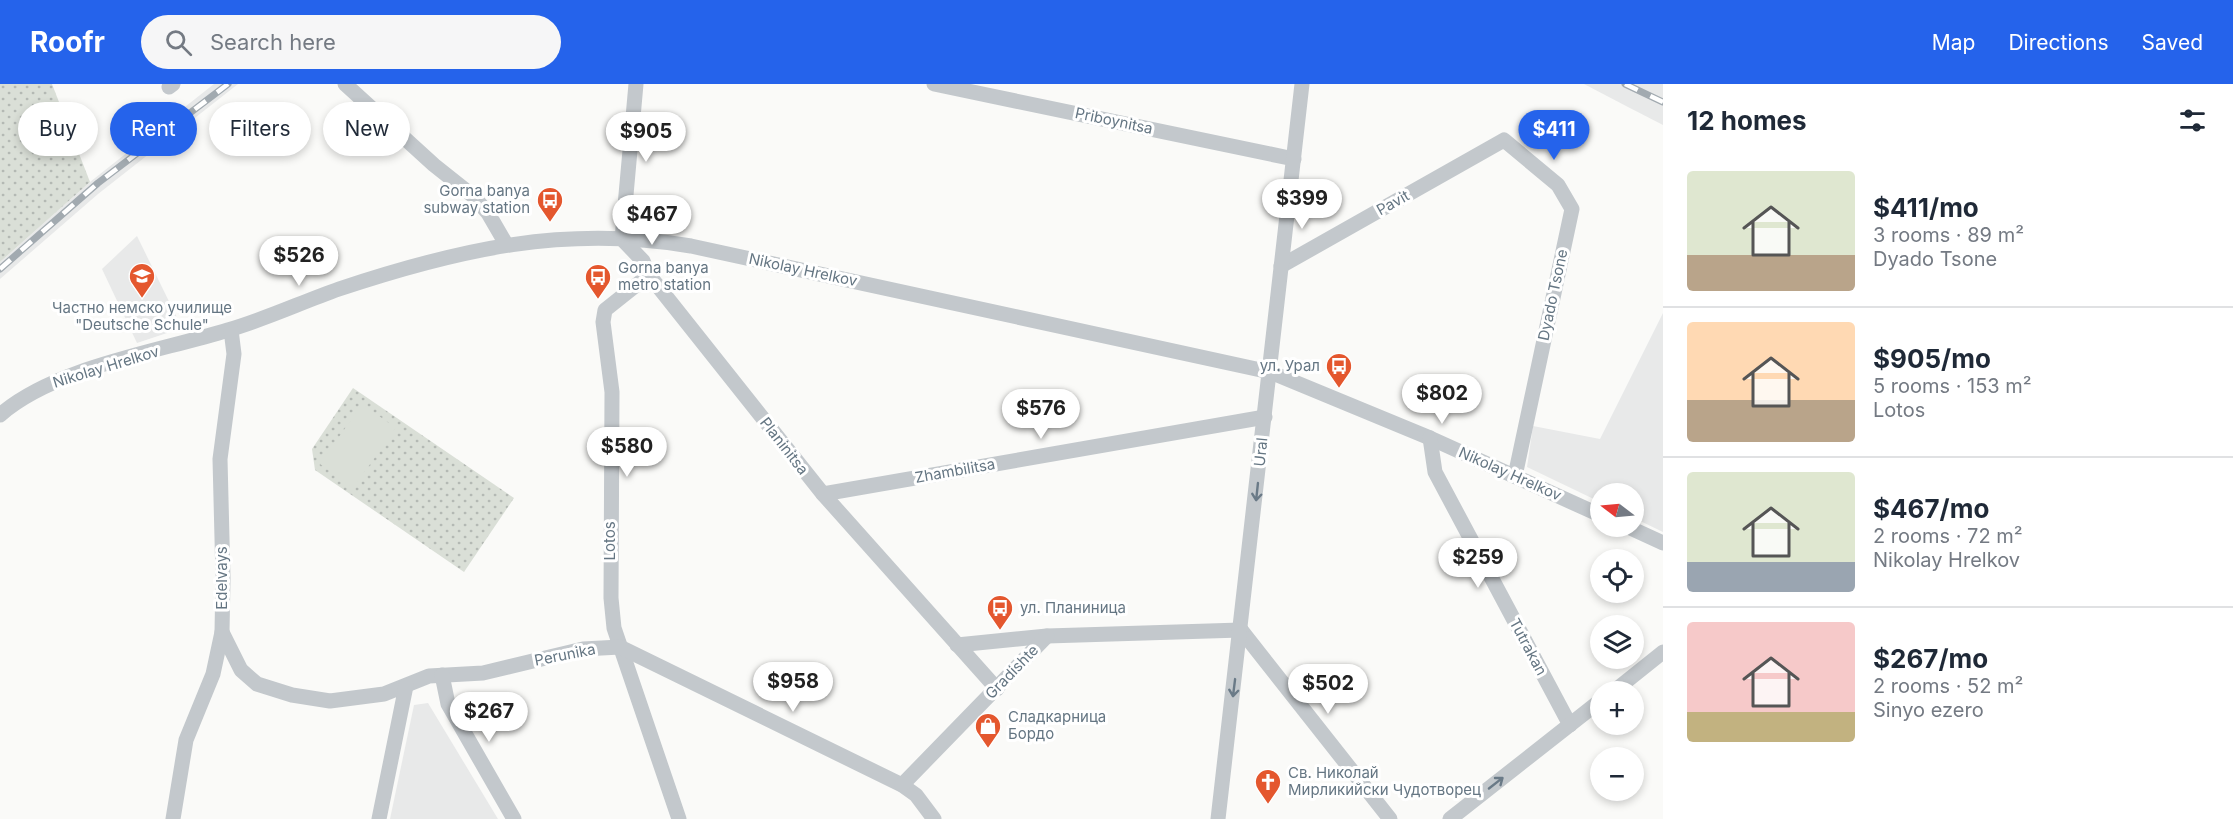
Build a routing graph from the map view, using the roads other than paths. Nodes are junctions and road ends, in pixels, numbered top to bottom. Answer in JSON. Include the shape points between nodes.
{"nodes":[{"id":1,"x":345,"y":84,"type":"edge"},
{"id":2,"x":636,"y":84,"type":"edge"},
{"id":3,"x":934,"y":84,"type":"edge"},
{"id":4,"x":1302,"y":84,"type":"edge"},
{"id":5,"x":1504,"y":140,"type":"joint"},
{"id":6,"x":1294,"y":159,"type":"junction"},
{"id":7,"x":622,"y":239,"type":"junction"},
{"id":8,"x":506,"y":244,"type":"junction"},
{"id":9,"x":1281,"y":267,"type":"junction"},
{"id":10,"x":649,"y":275,"type":"junction"},
{"id":11,"x":231,"y":330,"type":"junction"},
{"id":12,"x":1269,"y":372,"type":"junction"},
{"id":13,"x":0,"y":415,"type":"edge"},
{"id":14,"x":1265,"y":417,"type":"junction"},
{"id":15,"x":1430,"y":438,"type":"junction"},
{"id":16,"x":1515,"y":476,"type":"junction"},
{"id":17,"x":823,"y":494,"type":"junction"},
{"id":18,"x":1590,"y":510,"type":"edge"},
{"id":19,"x":1644,"y":534,"type":"edge"},
{"id":20,"x":1663,"y":543,"type":"edge"},
{"id":21,"x":1241,"y":630,"type":"junction"},
{"id":22,"x":222,"y":632,"type":"junction"},
{"id":23,"x":1047,"y":636,"type":"junction"},
{"id":24,"x":957,"y":645,"type":"junction"},
{"id":25,"x":620,"y":647,"type":"junction"},
{"id":26,"x":1663,"y":652,"type":"edge"},
{"id":27,"x":442,"y":675,"type":"junction"},
{"id":28,"x":1627,"y":681,"type":"edge"},
{"id":29,"x":406,"y":686,"type":"junction"},
{"id":30,"x":997,"y":689,"type":"junction"},
{"id":31,"x":1590,"y":709,"type":"edge"},
{"id":32,"x":1570,"y":725,"type":"junction"},
{"id":33,"x":902,"y":785,"type":"junction"},
{"id":34,"x":173,"y":819,"type":"edge"},
{"id":35,"x":379,"y":819,"type":"edge"},
{"id":36,"x":514,"y":819,"type":"edge"},
{"id":37,"x":679,"y":819,"type":"edge"},
{"id":38,"x":934,"y":819,"type":"edge"},
{"id":39,"x":1218,"y":819,"type":"edge"},
{"id":40,"x":1390,"y":819,"type":"edge"},
{"id":41,"x":1450,"y":819,"type":"edge"}],
"edges":[{"from":1,"to":8,"type":"street","via":[[473,196]]},
{"from":2,"to":7,"type":"street"},
{"from":3,"to":6,"type":"street","name":"Priboynitsa"},
{"from":4,"to":6,"type":"street","name":"Ural"},
{"from":5,"to":9,"type":"street","name":"Pavit"},
{"from":5,"to":16,"type":"street","name":"Dyado Tsone","via":[[1558,185],[1572,209]]},
{"from":6,"to":9,"type":"street","name":"Ural"},
{"from":7,"to":8,"type":"street","name":"Nikolay Hrelkov","via":[[542,239]]},
{"from":7,"to":10,"type":"street","name":"Planinitsa","via":[[643,261]]},
{"from":7,"to":12,"type":"street","name":"Nikolay Hrelkov","via":[[691,246]]},
{"from":8,"to":11,"type":"street","name":"Nikolay Hrelkov","via":[[349,286]]},
{"from":9,"to":12,"type":"street","name":"Ural"},
{"from":10,"to":17,"type":"street","name":"Planinitsa"},
{"from":10,"to":25,"type":"street","name":"Lotos","via":[[605,310],[603,322],[612,392],[610,598]]},
{"from":11,"to":13,"type":"street","name":"Nikolay Hrelkov","via":[[67,376],[35,390]]},
{"from":11,"to":22,"type":"street","name":"Edelvays","via":[[233,362],[220,459]]},
{"from":12,"to":14,"type":"street","name":"Ural"},
{"from":12,"to":15,"type":"street","name":"Nikolay Hrelkov"},
{"from":14,"to":17,"type":"street","name":"Zhambilitsa"},
{"from":14,"to":21,"type":"street","name":"Ural","one_way":true},
{"from":15,"to":16,"type":"street","name":"Nikolay Hrelkov"},
{"from":15,"to":32,"type":"street","name":"Tutrakan","via":[[1435,472]]},
{"from":16,"to":18,"type":"street","name":"Nikolay Hrelkov"},
{"from":17,"to":24,"type":"street","name":"Planinitsa"},
{"from":19,"to":20,"type":"street"},
{"from":21,"to":23,"type":"street"},
{"from":21,"to":39,"type":"street","name":"Ural","one_way":true},
{"from":21,"to":40,"type":"street"},
{"from":22,"to":29,"type":"street","name":"Perunika","via":[[241,670],[266,689],[340,701]]},
{"from":22,"to":34,"type":"street","name":"Edelvays","via":[[213,674],[184,747]]},
{"from":23,"to":24,"type":"street"},
{"from":23,"to":30,"type":"street","name":"Gradishte"},
{"from":24,"to":30,"type":"street","name":"Planinitsa"},
{"from":25,"to":27,"type":"street","name":"Perunika","via":[[583,649],[483,673]]},
{"from":25,"to":33,"type":"street","name":"Perunika"},
{"from":25,"to":37,"type":"street","name":"Lotos"},
{"from":26,"to":28,"type":"street"},
{"from":27,"to":29,"type":"street","name":"Perunika","via":[[421,678]]},
{"from":27,"to":36,"type":"street","via":[[448,704]]},
{"from":29,"to":35,"type":"street"},
{"from":30,"to":33,"type":"street","name":"Gradishte"},
{"from":31,"to":32,"type":"street"},
{"from":41,"to":32,"type":"street","one_way":true},
{"from":33,"to":38,"type":"street","name":"Perunika","via":[[916,795]]}]}
